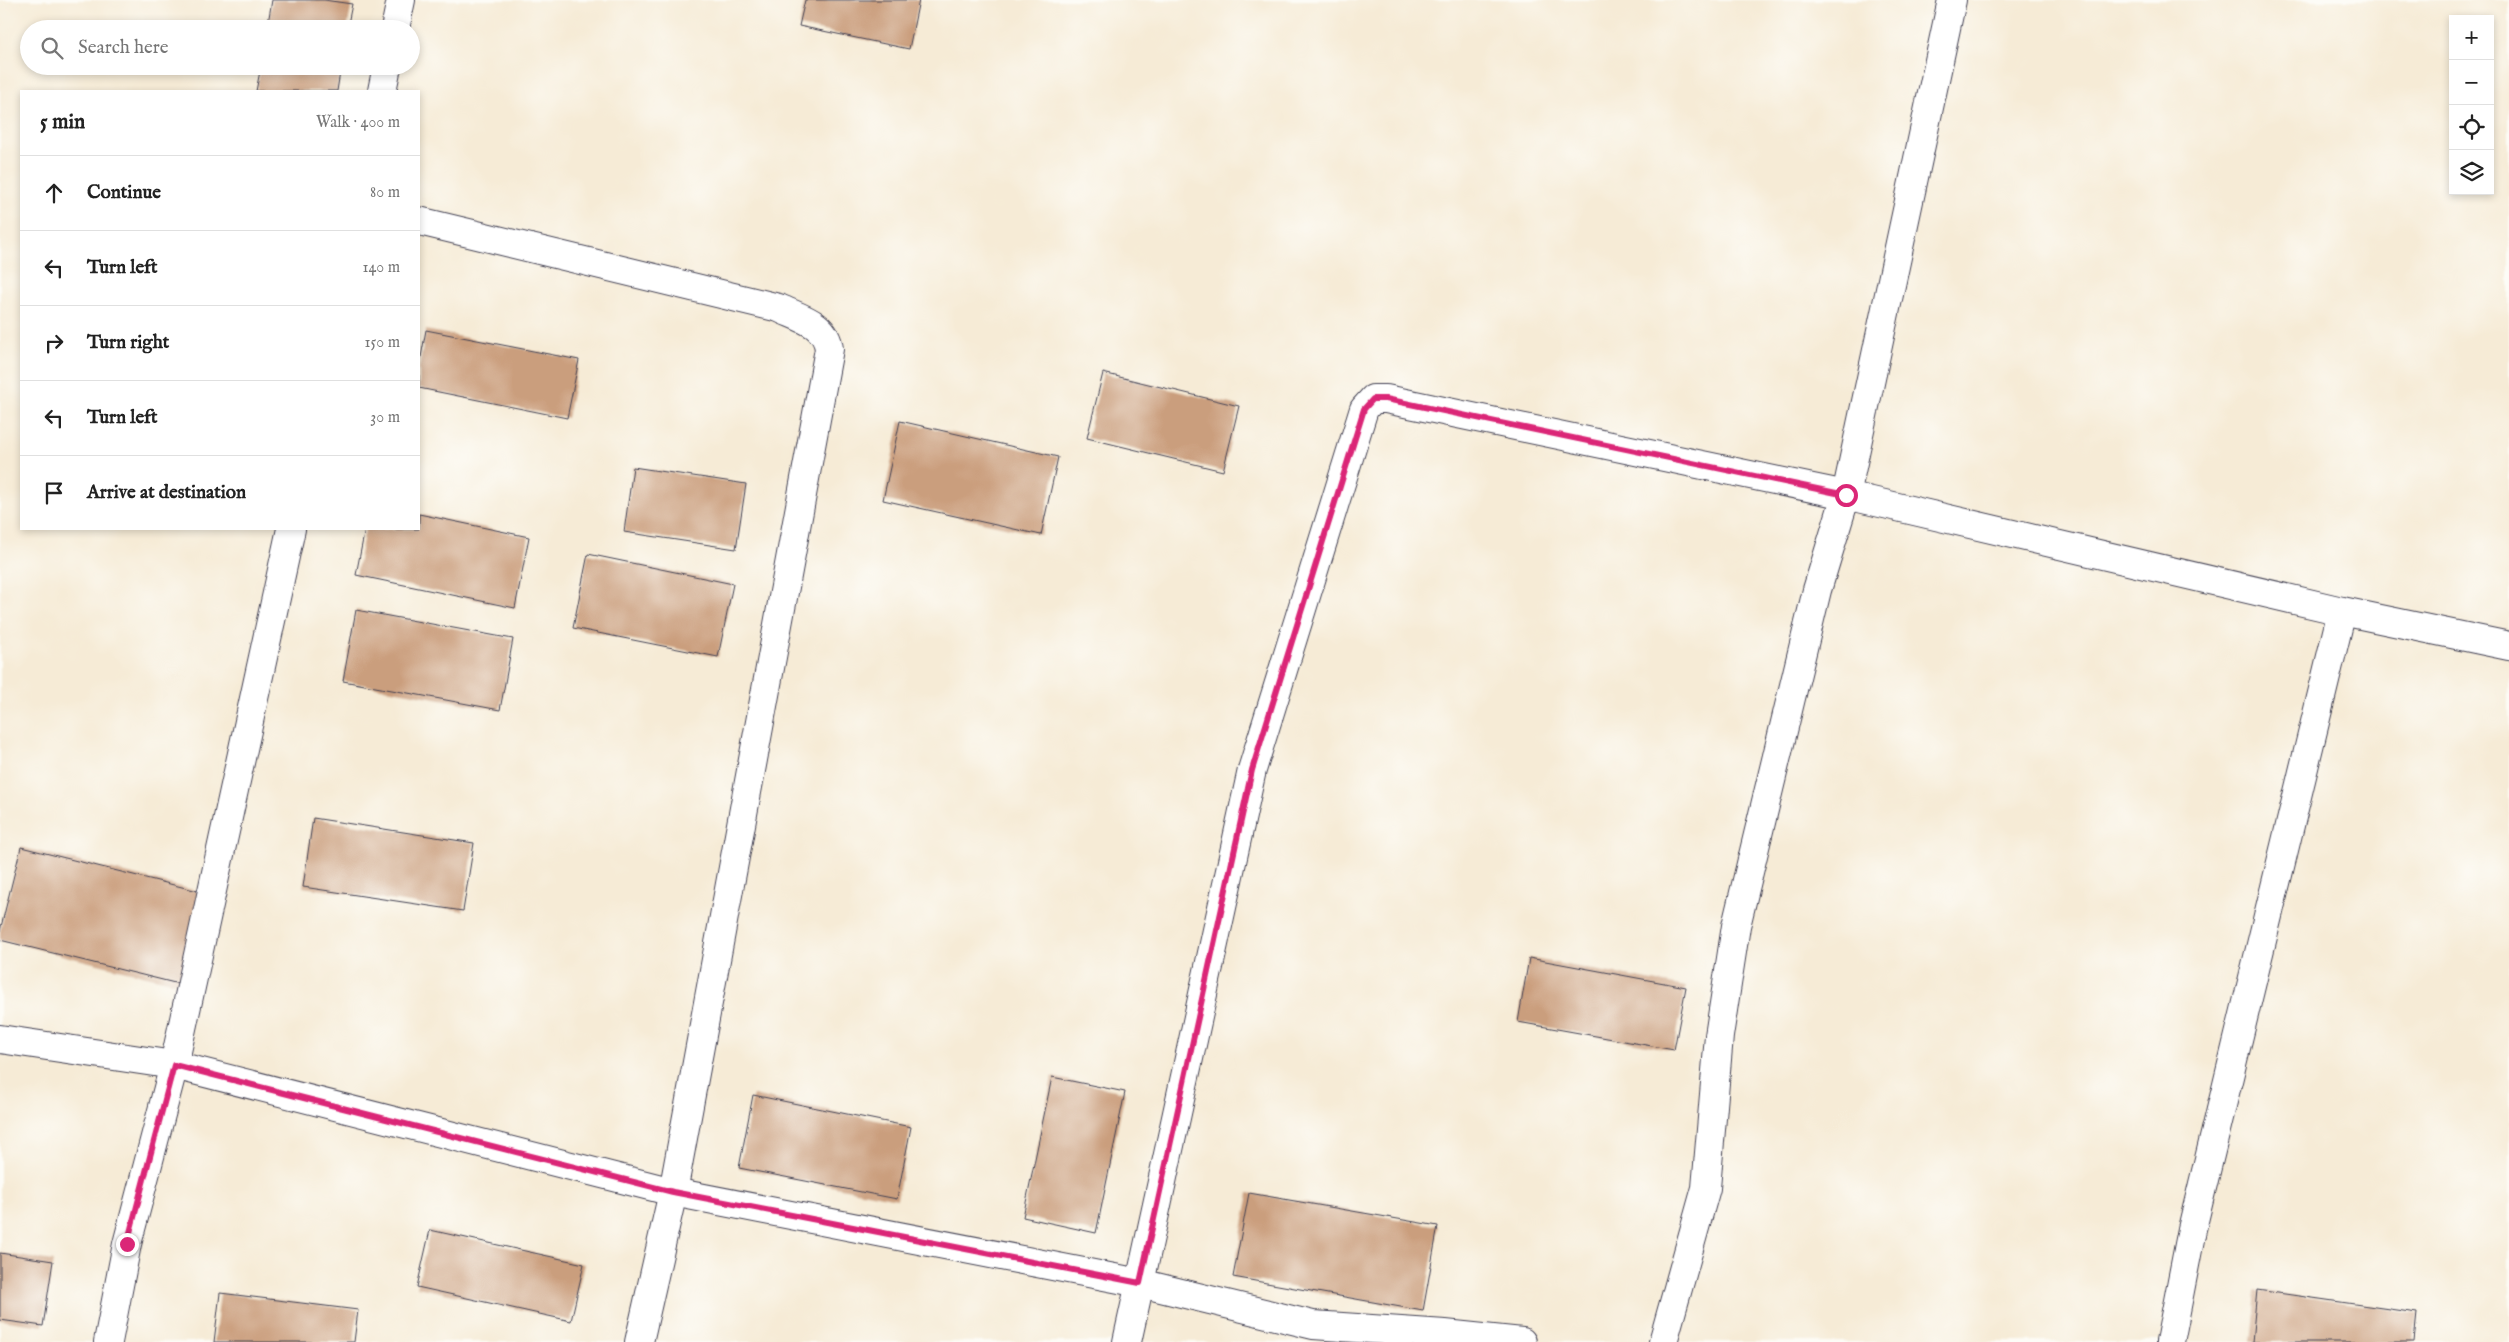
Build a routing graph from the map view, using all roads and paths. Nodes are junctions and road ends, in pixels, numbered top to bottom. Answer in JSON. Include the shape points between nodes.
{"nodes":[{"id":1,"x":401,"y":0,"type":"edge"},
{"id":2,"x":1952,"y":0,"type":"edge"},
{"id":3,"x":397,"y":20,"type":"edge"},
{"id":4,"x":385,"y":75,"type":"edge"},
{"id":5,"x":382,"y":90,"type":"edge"},
{"id":6,"x":420,"y":221,"type":"edge"},
{"id":7,"x":1846,"y":495,"type":"junction"},
{"id":8,"x":291,"y":530,"type":"edge"},
{"id":9,"x":2342,"y":611,"type":"junction"},
{"id":10,"x":2509,"y":646,"type":"edge"},
{"id":11,"x":0,"y":1039,"type":"edge"},
{"id":12,"x":174,"y":1065,"type":"junction"},
{"id":13,"x":673,"y":1192,"type":"junction"},
{"id":14,"x":1140,"y":1283,"type":"junction"},
{"id":15,"x":108,"y":1342,"type":"edge"},
{"id":16,"x":639,"y":1342,"type":"edge"},
{"id":17,"x":1127,"y":1342,"type":"edge"},
{"id":18,"x":1522,"y":1342,"type":"edge"},
{"id":19,"x":1664,"y":1342,"type":"edge"},
{"id":20,"x":2170,"y":1342,"type":"edge"}],
"edges":[{"from":1,"to":3,"type":"street"},
{"from":2,"to":7,"type":"street"},
{"from":4,"to":5,"type":"street"},
{"from":6,"to":13,"type":"street","via":[[779,308],[821,328],[828,338],[829,349]]},
{"from":7,"to":9,"type":"street"},
{"from":7,"to":14,"type":"street","via":[[1386,399],[1373,399],[1364,409],[1252,770]]},
{"from":7,"to":19,"type":"street","via":[[1817,590],[1736,926],[1719,1036],[1706,1188]]},
{"from":8,"to":12,"type":"street"},
{"from":9,"to":10,"type":"street"},
{"from":9,"to":20,"type":"street","via":[[2192,1229]]},
{"from":11,"to":12,"type":"street"},
{"from":12,"to":13,"type":"street"},
{"from":12,"to":15,"type":"street","via":[[127,1244]]},
{"from":13,"to":14,"type":"street"},
{"from":13,"to":16,"type":"street"},
{"from":14,"to":17,"type":"street"},
{"from":14,"to":18,"type":"street","via":[[1313,1325]]}]}
